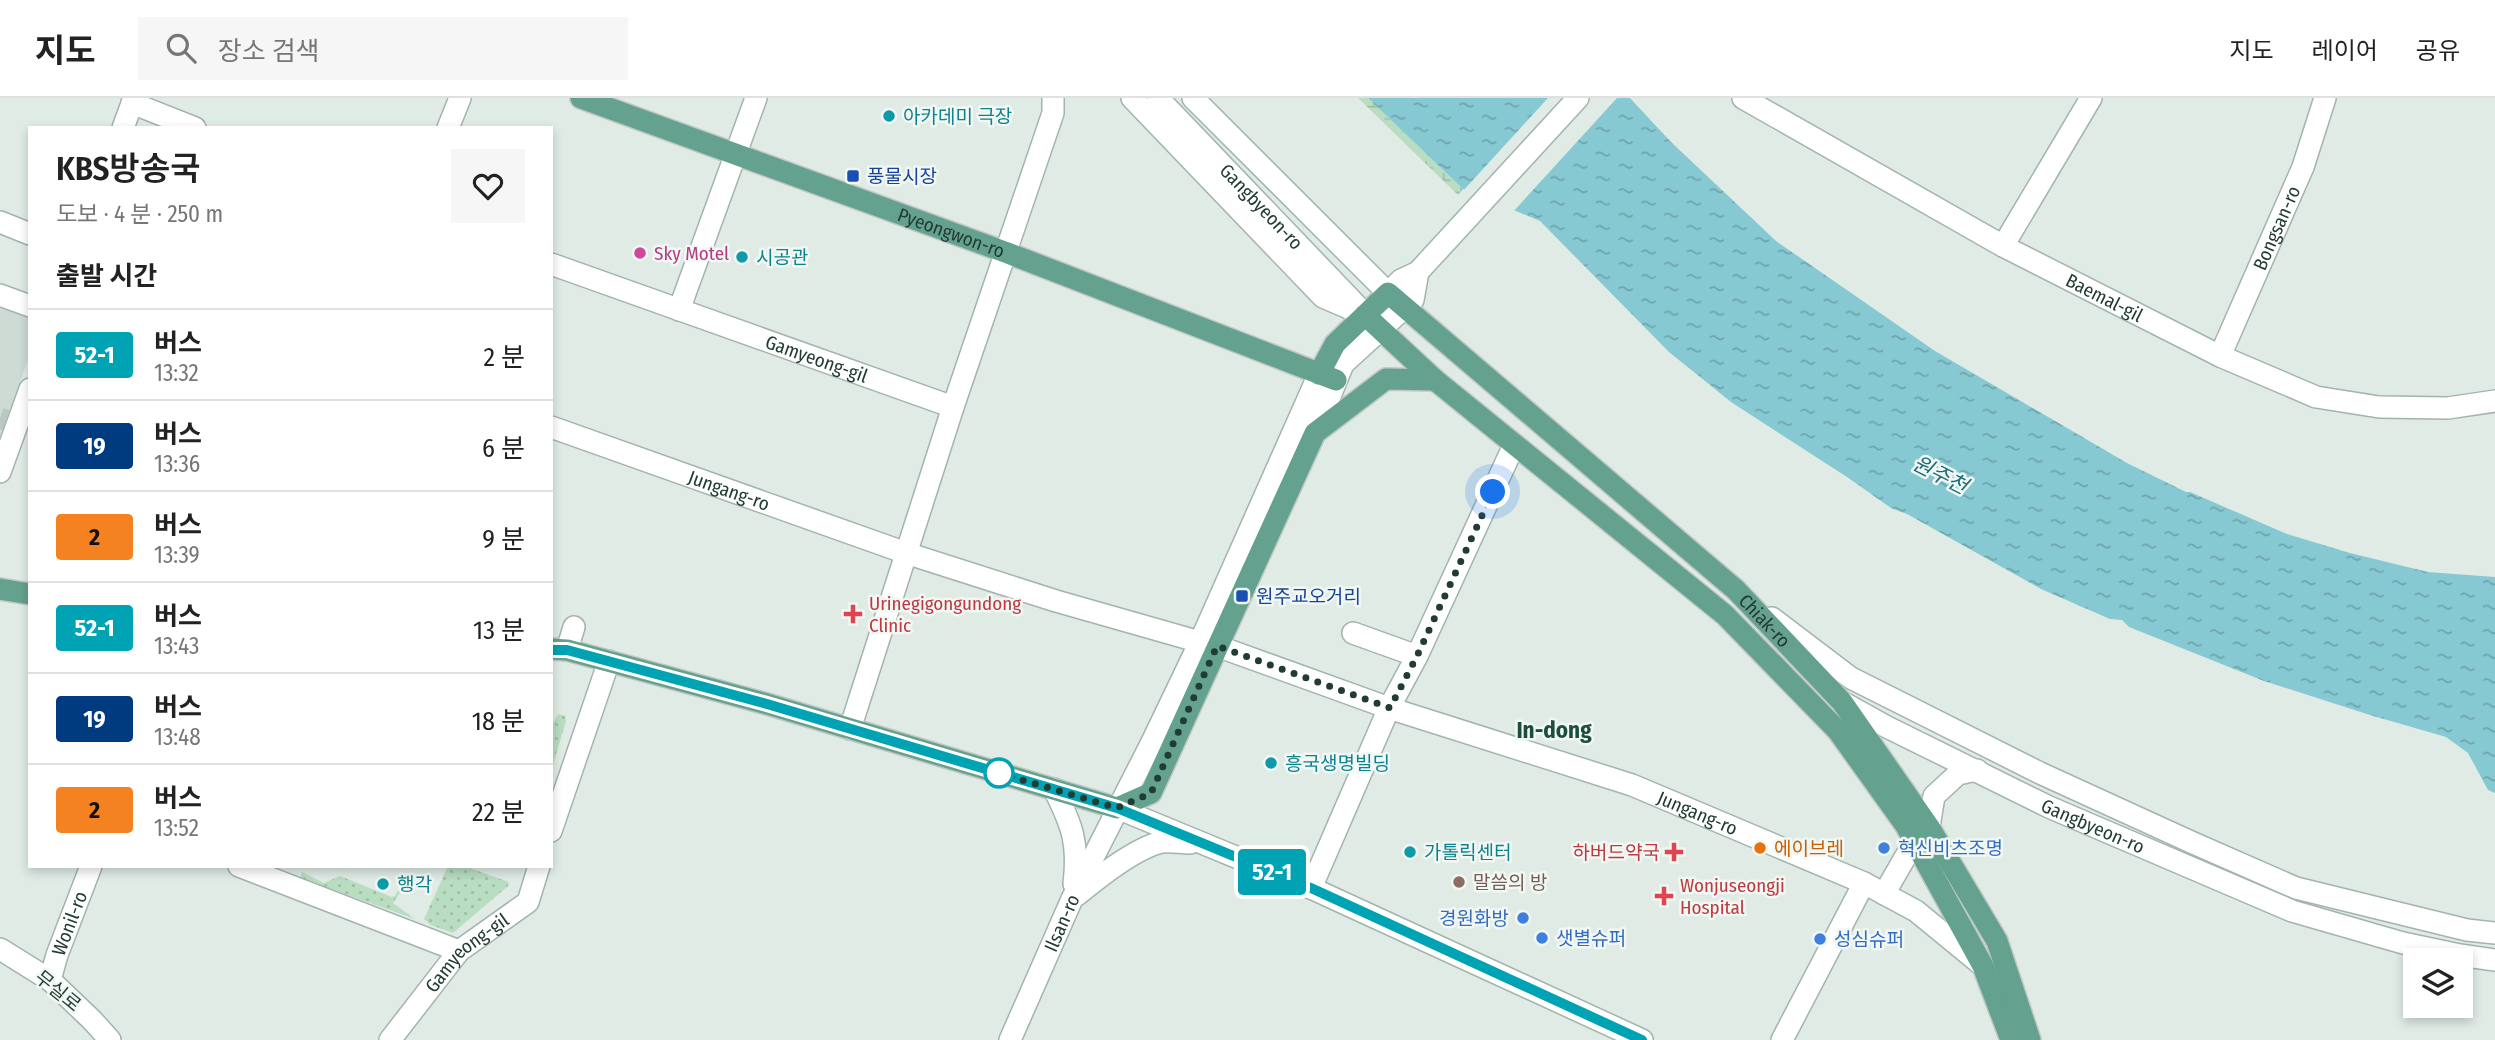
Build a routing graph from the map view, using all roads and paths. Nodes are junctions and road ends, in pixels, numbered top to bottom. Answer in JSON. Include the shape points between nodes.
{"nodes":[{"id":1,"x":460,"y":98,"type":"edge"},
{"id":2,"x":581,"y":98,"type":"edge"},
{"id":3,"x":756,"y":98,"type":"edge"},
{"id":4,"x":1053,"y":98,"type":"edge"},
{"id":5,"x":1132,"y":98,"type":"edge"},
{"id":6,"x":1158,"y":98,"type":"edge"},
{"id":7,"x":1194,"y":98,"type":"edge"},
{"id":8,"x":1578,"y":98,"type":"edge"},
{"id":9,"x":1743,"y":98,"type":"edge"},
{"id":10,"x":2091,"y":98,"type":"edge"},
{"id":11,"x":2325,"y":98,"type":"edge"},
{"id":12,"x":133,"y":100,"type":"edge"},
{"id":13,"x":124,"y":126,"type":"edge"},
{"id":14,"x":191,"y":126,"type":"edge"},
{"id":15,"x":449,"y":126,"type":"edge"},
{"id":16,"x":736,"y":155,"type":"junction"},
{"id":17,"x":0,"y":222,"type":"edge"},
{"id":18,"x":28,"y":233,"type":"edge"},
{"id":19,"x":2003,"y":246,"type":"junction"},
{"id":20,"x":1005,"y":252,"type":"junction"},
{"id":21,"x":553,"y":265,"type":"edge"},
{"id":22,"x":1418,"y":272,"type":"junction"},
{"id":23,"x":1388,"y":293,"type":"junction"},
{"id":24,"x":0,"y":295,"type":"edge"},
{"id":25,"x":28,"y":305,"type":"edge"},
{"id":26,"x":1405,"y":307,"type":"junction"},
{"id":27,"x":679,"y":310,"type":"junction"},
{"id":28,"x":1373,"y":322,"type":"junction"},
{"id":29,"x":2220,"y":356,"type":"junction"},
{"id":30,"x":1327,"y":377,"type":"junction"},
{"id":31,"x":1435,"y":380,"type":"junction"},
{"id":32,"x":28,"y":393,"type":"edge"},
{"id":33,"x":2495,"y":401,"type":"edge"},
{"id":34,"x":953,"y":407,"type":"junction"},
{"id":35,"x":553,"y":428,"type":"edge"},
{"id":36,"x":1315,"y":432,"type":"junction"},
{"id":37,"x":1514,"y":445,"type":"junction"},
{"id":38,"x":0,"y":472,"type":"edge"},
{"id":39,"x":906,"y":553,"type":"junction"},
{"id":40,"x":0,"y":589,"type":"edge"},
{"id":41,"x":1736,"y":590,"type":"junction"},
{"id":42,"x":28,"y":594,"type":"edge"},
{"id":43,"x":1724,"y":615,"type":"junction"},
{"id":44,"x":574,"y":628,"type":"dead end"},
{"id":45,"x":1353,"y":633,"type":"dead end"},
{"id":46,"x":1208,"y":644,"type":"junction"},
{"id":47,"x":559,"y":650,"type":"edge"},
{"id":48,"x":1417,"y":656,"type":"junction"},
{"id":49,"x":609,"y":661,"type":"junction"},
{"id":50,"x":1842,"y":702,"type":"junction"},
{"id":51,"x":1390,"y":708,"type":"junction"},
{"id":52,"x":850,"y":729,"type":"junction"},
{"id":53,"x":1977,"y":770,"type":"junction"},
{"id":54,"x":1054,"y":789,"type":"junction"},
{"id":55,"x":1117,"y":808,"type":"junction"},
{"id":56,"x":553,"y":825,"type":"edge"},
{"id":57,"x":1922,"y":834,"type":"junction"},
{"id":58,"x":1204,"y":844,"type":"junction"},
{"id":59,"x":90,"y":868,"type":"edge"},
{"id":60,"x":244,"y":868,"type":"edge"},
{"id":61,"x":539,"y":868,"type":"edge"},
{"id":62,"x":1864,"y":883,"type":"junction"},
{"id":63,"x":1311,"y":888,"type":"junction"},
{"id":64,"x":1884,"y":894,"type":"junction"},
{"id":65,"x":1072,"y":899,"type":"junction"},
{"id":66,"x":2495,"y":933,"type":"edge"},
{"id":67,"x":0,"y":949,"type":"edge"},
{"id":68,"x":459,"y":951,"type":"junction"},
{"id":69,"x":2495,"y":960,"type":"edge"},
{"id":70,"x":1983,"y":966,"type":"junction"},
{"id":71,"x":50,"y":981,"type":"junction"},
{"id":72,"x":110,"y":1040,"type":"edge"},
{"id":73,"x":390,"y":1040,"type":"edge"},
{"id":74,"x":1010,"y":1040,"type":"edge"},
{"id":75,"x":1642,"y":1040,"type":"edge"},
{"id":76,"x":1782,"y":1040,"type":"edge"},
{"id":77,"x":2011,"y":1040,"type":"edge"},
{"id":78,"x":2030,"y":1040,"type":"edge"}],
"edges":[{"from":1,"to":15,"type":"street"},
{"from":2,"to":16,"type":"main road","name":"Pyeongwon-ro"},
{"from":3,"to":16,"type":"street"},
{"from":4,"to":20,"type":"street","via":[[1053,113]]},
{"from":5,"to":28,"type":"street","via":[[1324,297]]},
{"from":6,"to":28,"type":"street","name":"Gangbyeon-ro"},
{"from":7,"to":23,"type":"street","name":"Gangbyeon-ro"},
{"from":8,"to":22,"type":"street"},
{"from":9,"to":19,"type":"street","name":"Baemal-gil"},
{"from":10,"to":19,"type":"street"},
{"from":11,"to":29,"type":"street","name":"Bongsan-ro","via":[[2303,167]]},
{"from":12,"to":13,"type":"street"},
{"from":12,"to":14,"type":"street"},
{"from":16,"to":20,"type":"main road","name":"Pyeongwon-ro"},
{"from":16,"to":27,"type":"street"},
{"from":17,"to":18,"type":"street"},
{"from":19,"to":29,"type":"street","name":"Baemal-gil"},
{"from":20,"to":30,"type":"main road","name":"Pyeongwon-ro"},
{"from":20,"to":34,"type":"street"},
{"from":21,"to":27,"type":"street","name":"Gamyeong-gil"},
{"from":22,"to":23,"type":"street"},
{"from":22,"to":26,"type":"street","via":[[1413,300]]},
{"from":23,"to":26,"type":"main road","name":"Chiak-ro"},
{"from":23,"to":28,"type":"main road"},
{"from":24,"to":25,"type":"street"},
{"from":26,"to":28,"type":"street"},
{"from":26,"to":41,"type":"main road","name":"Chiak-ro"},
{"from":27,"to":34,"type":"street","name":"Gamyeong-gil"},
{"from":28,"to":30,"type":"main road","via":[[1335,344]]},
{"from":28,"to":31,"type":"main road","name":"Chiak-ro"},
{"from":29,"to":33,"type":"street","name":"Baemal-gil","via":[[2316,397],[2379,407],[2448,408]]},
{"from":30,"to":36,"type":"street"},
{"from":30,"to":46,"type":"street"},
{"from":31,"to":36,"type":"main road","via":[[1386,380]]},
{"from":31,"to":37,"type":"main road","name":"Chiak-ro"},
{"from":32,"to":38,"type":"street","via":[[13,423]]},
{"from":34,"to":39,"type":"street"},
{"from":35,"to":39,"type":"street","name":"Jungang-ro"},
{"from":36,"to":46,"type":"main road"},
{"from":37,"to":43,"type":"main road","name":"Chiak-ro"},
{"from":37,"to":48,"type":"street"},
{"from":39,"to":46,"type":"street","name":"Jungang-ro"},
{"from":39,"to":52,"type":"street"},
{"from":40,"to":42,"type":"main road"},
{"from":41,"to":50,"type":"main road","name":"Chiak-ro"},
{"from":41,"to":66,"type":"street","name":"Gangbyeon-ro","via":[[1850,678],[2191,842],[2296,888]]},
{"from":43,"to":50,"type":"main road","name":"Gangbyeon-ro"},
{"from":43,"to":57,"type":"main road","name":"Chiak-ro","via":[[1838,731],[1906,826]]},
{"from":44,"to":47,"type":"street"},
{"from":45,"to":48,"type":"street"},
{"from":46,"to":51,"type":"street","name":"Jungang-ro"},
{"from":46,"to":55,"type":"main road","via":[[1151,793]]},
{"from":47,"to":49,"type":"main road"},
{"from":48,"to":51,"type":"street"},
{"from":49,"to":52,"type":"main road"},
{"from":49,"to":56,"type":"street"},
{"from":50,"to":53,"type":"street","name":"Gangbyeon-ro"},
{"from":50,"to":57,"type":"main road","name":"Chiak-ro"},
{"from":51,"to":62,"type":"street","name":"Jungang-ro","via":[[1632,785]]},
{"from":51,"to":63,"type":"street"},
{"from":52,"to":54,"type":"main road"},
{"from":53,"to":57,"type":"street","via":[[1958,774],[1934,796]]},
{"from":53,"to":69,"type":"street","name":"Gangbyeon-ro","via":[[2049,807],[2292,911],[2403,943]]},
{"from":54,"to":55,"type":"main road"},
{"from":54,"to":65,"type":"street","via":[[1070,821],[1077,856]]},
{"from":55,"to":58,"type":"street"},
{"from":55,"to":65,"type":"street","name":"Ilsan-ro"},
{"from":57,"to":64,"type":"street"},
{"from":57,"to":70,"type":"main road","name":"Chiak-ro"},
{"from":57,"to":78,"type":"main road","name":"Chiak-ro","via":[[1997,941]]},
{"from":58,"to":63,"type":"street"},
{"from":58,"to":65,"type":"street","via":[[1162,842],[1132,855]]},
{"from":59,"to":71,"type":"street","name":"Wonil-ro"},
{"from":60,"to":68,"type":"street"},
{"from":61,"to":68,"type":"street","name":"Gamyeong-gil","via":[[527,902]]},
{"from":62,"to":64,"type":"street","name":"Jungang-ro"},
{"from":62,"to":76,"type":"street"},
{"from":63,"to":75,"type":"street"},
{"from":64,"to":70,"type":"street","name":"Jungang-ro","via":[[1916,911]]},
{"from":65,"to":74,"type":"street","name":"Ilsan-ro"},
{"from":67,"to":71,"type":"street","name":"무실로"},
{"from":68,"to":73,"type":"street","name":"Gamyeong-gil"},
{"from":70,"to":77,"type":"main road","name":"Chiak-ro"},
{"from":71,"to":72,"type":"street","name":"무실로"}]}
